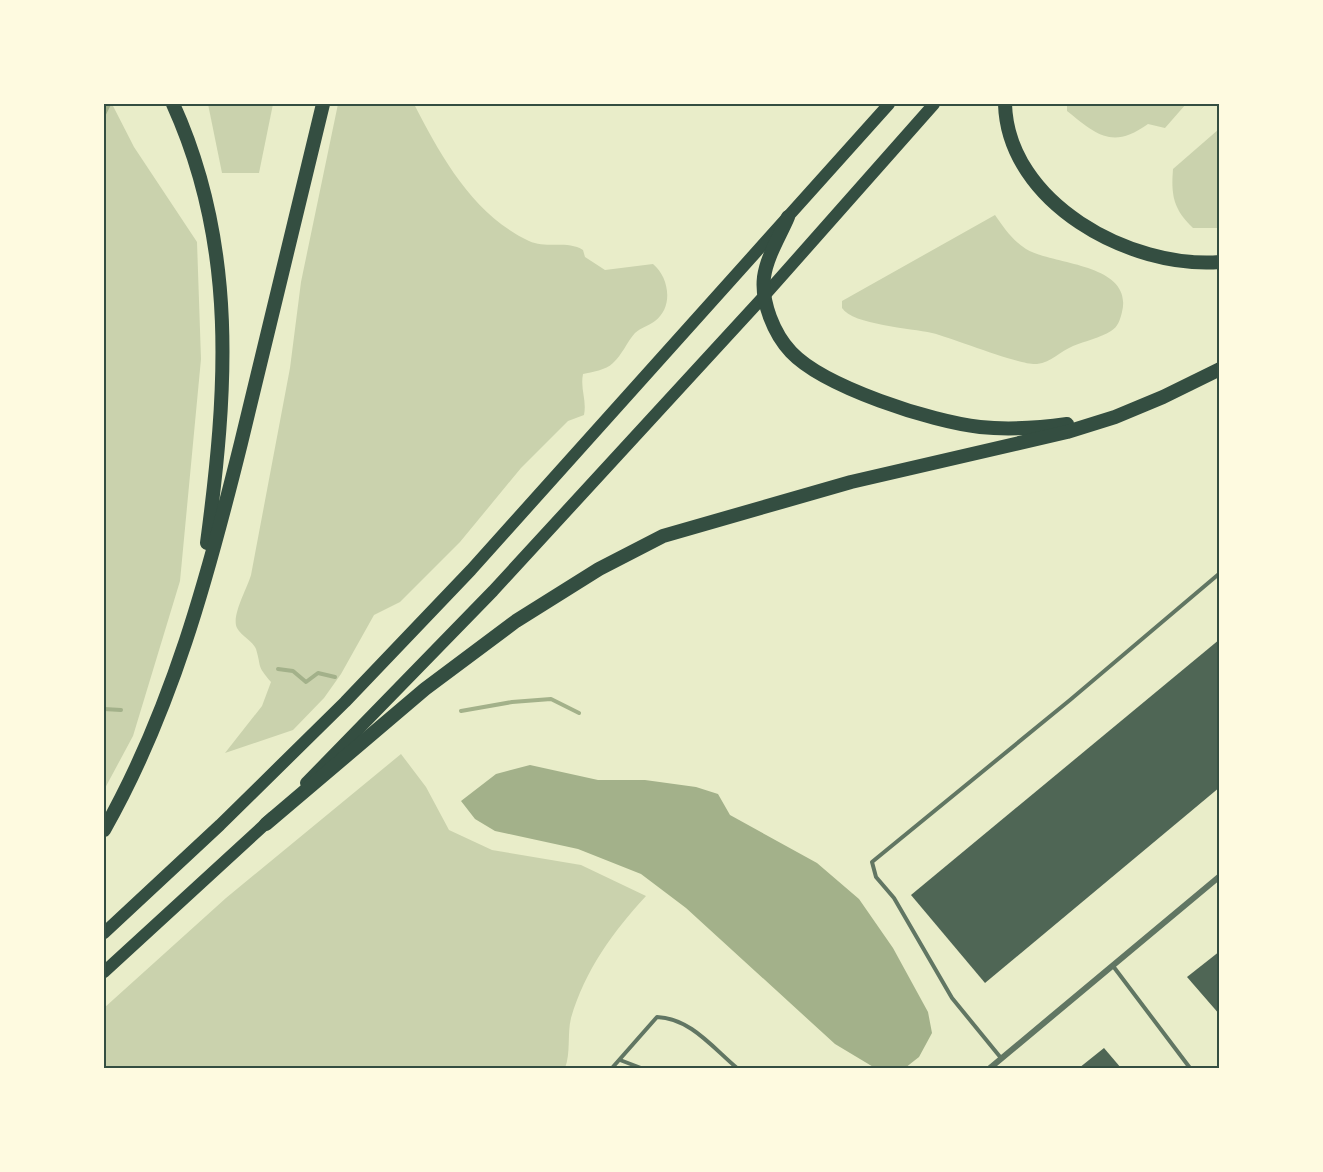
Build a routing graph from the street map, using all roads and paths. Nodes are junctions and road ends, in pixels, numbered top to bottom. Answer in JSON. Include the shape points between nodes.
{"nodes":[{"id":1,"x":173,"y":104,"type":"edge"},
{"id":2,"x":323,"y":104,"type":"edge"},
{"id":3,"x":889,"y":104,"type":"edge"},
{"id":4,"x":934,"y":104,"type":"edge"},
{"id":5,"x":1005,"y":104,"type":"edge"},
{"id":6,"x":788,"y":218,"type":"junction"},
{"id":7,"x":1220,"y":262,"type":"edge"},
{"id":8,"x":765,"y":295,"type":"junction"},
{"id":9,"x":1220,"y":369,"type":"edge"},
{"id":10,"x":1115,"y":417,"type":"junction"},
{"id":11,"x":1220,"y":573,"type":"edge"},
{"id":12,"x":1215,"y":579,"type":"junction"},
{"id":13,"x":1220,"y":583,"type":"edge"},
{"id":14,"x":201,"y":591,"type":"junction"},
{"id":15,"x":266,"y":824,"type":"junction"},
{"id":16,"x":104,"y":830,"type":"edge"},
{"id":17,"x":1220,"y":876,"type":"edge"},
{"id":18,"x":104,"y":933,"type":"edge"},
{"id":19,"x":1113,"y":966,"type":"junction"},
{"id":20,"x":104,"y":972,"type":"edge"},
{"id":21,"x":1001,"y":1058,"type":"junction"},
{"id":22,"x":620,"y":1060,"type":"junction"},
{"id":23,"x":612,"y":1068,"type":"edge"},
{"id":24,"x":641,"y":1068,"type":"edge"},
{"id":25,"x":737,"y":1068,"type":"edge"},
{"id":26,"x":990,"y":1068,"type":"edge"},
{"id":27,"x":1190,"y":1068,"type":"edge"}],
"edges":[{"from":1,"to":14,"type":"highway","via":[[186,131],[214,231],[223,308],[221,418]]},
{"from":2,"to":14,"type":"highway"},
{"from":3,"to":6,"type":"main road"},
{"from":4,"to":8,"type":"main road"},
{"from":5,"to":7,"type":"highway","via":[[1008,126],[1022,161],[1044,192],[1071,215],[1107,237],[1149,254],[1181,261]]},
{"from":6,"to":8,"type":"highway","via":[[768,261]]},
{"from":6,"to":18,"type":"main road","via":[[471,570],[353,694]]},
{"from":8,"to":10,"type":"highway","via":[[771,323],[791,353],[839,383],[904,408],[939,420],[1026,429]]},
{"from":8,"to":15,"type":"main road","via":[[493,591]]},
{"from":9,"to":10,"type":"highway"},
{"from":10,"to":15,"type":"highway","via":[[1067,432],[851,482],[663,536],[599,569],[516,621],[425,689]]},
{"from":11,"to":12,"type":"lane"},
{"from":12,"to":13,"type":"lane"},
{"from":12,"to":21,"type":"lane","via":[[872,862],[876,877],[894,898],[952,998]]},
{"from":14,"to":16,"type":"highway","via":[[179,663],[146,747]]},
{"from":15,"to":20,"type":"main road"},
{"from":17,"to":19,"type":"street"},
{"from":19,"to":21,"type":"street"},
{"from":19,"to":27,"type":"lane"},
{"from":21,"to":26,"type":"street"},
{"from":22,"to":23,"type":"lane"},
{"from":22,"to":24,"type":"lane"},
{"from":22,"to":25,"type":"lane","via":[[657,1017],[673,1017]]}]}
